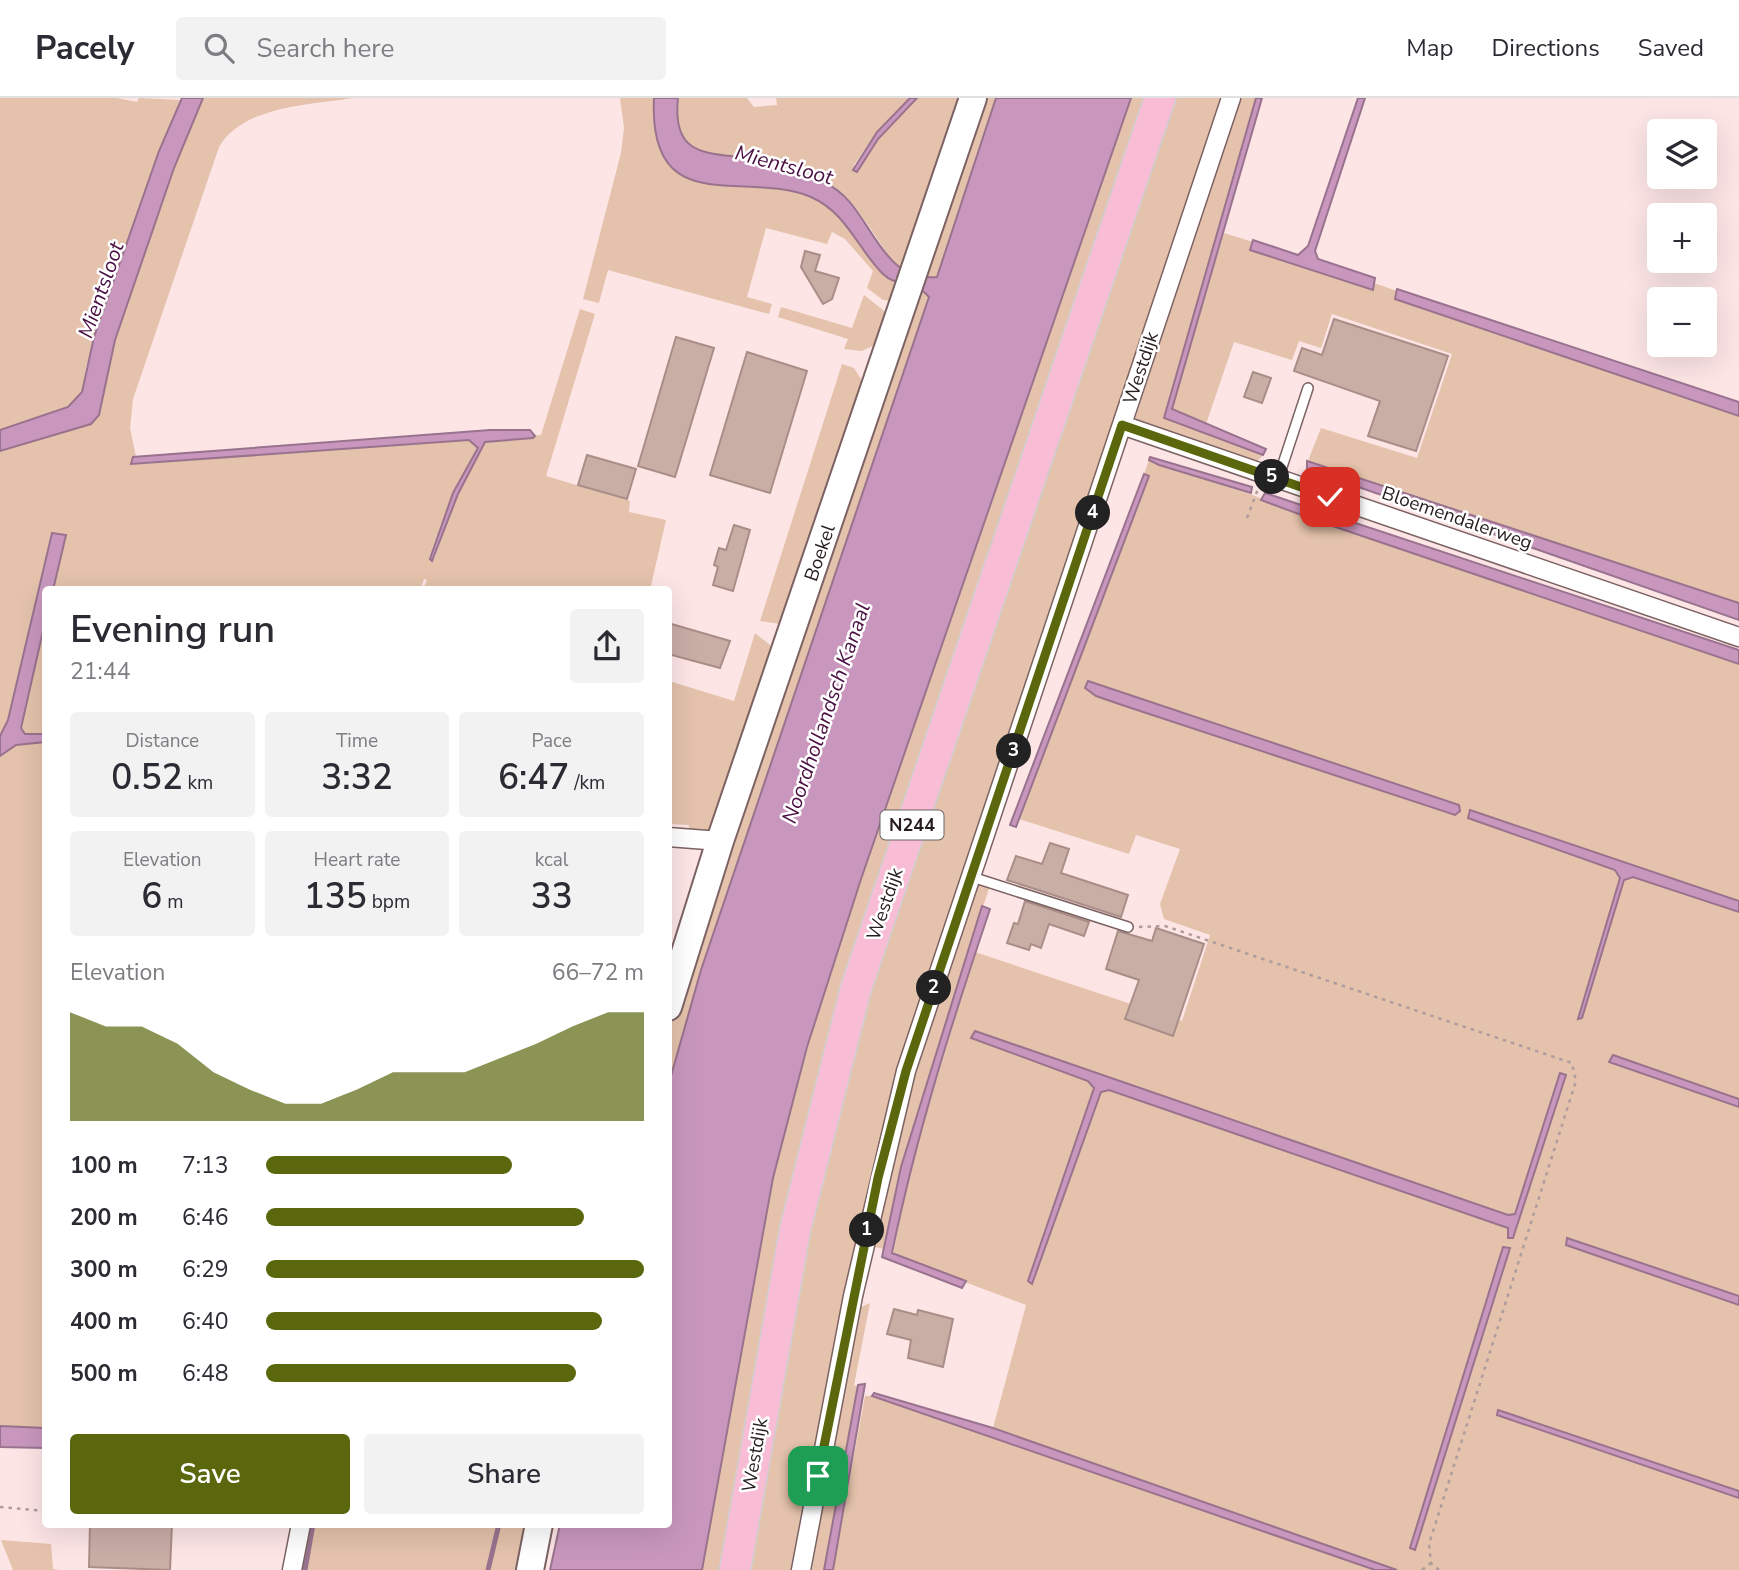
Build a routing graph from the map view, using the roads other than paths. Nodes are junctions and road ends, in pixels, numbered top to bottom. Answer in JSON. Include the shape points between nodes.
{"nodes":[{"id":1,"x":973,"y":98,"type":"edge"},
{"id":2,"x":1160,"y":98,"type":"edge"},
{"id":3,"x":1231,"y":98,"type":"edge"},
{"id":4,"x":1308,"y":388,"type":"dead end"},
{"id":5,"x":1122,"y":425,"type":"junction"},
{"id":6,"x":1271,"y":476,"type":"junction"},
{"id":7,"x":1739,"y":637,"type":"edge"},
{"id":8,"x":672,"y":837,"type":"edge"},
{"id":9,"x":720,"y":841,"type":"junction"},
{"id":10,"x":972,"y":877,"type":"junction"},
{"id":11,"x":1128,"y":927,"type":"road end"},
{"id":12,"x":672,"y":994,"type":"edge"},
{"id":13,"x":300,"y":1528,"type":"edge"},
{"id":14,"x":538,"y":1528,"type":"edge"},
{"id":15,"x":292,"y":1570,"type":"edge"},
{"id":16,"x":530,"y":1570,"type":"edge"},
{"id":17,"x":736,"y":1570,"type":"edge"},
{"id":18,"x":801,"y":1570,"type":"edge"}],
"edges":[{"from":1,"to":9,"type":"street","name":"Boekel"},
{"from":2,"to":17,"type":"main road","name":"Westdijk","number":"N244","via":[[856,988],[794,1230]]},
{"from":3,"to":5,"type":"street","name":"Westdijk"},
{"from":4,"to":6,"type":"lane"},
{"from":5,"to":6,"type":"street","name":"Bloemendalerweg"},
{"from":5,"to":10,"type":"street","name":"Westdijk"},
{"from":6,"to":7,"type":"street","name":"Bloemendalerweg"},
{"from":8,"to":9,"type":"street"},
{"from":9,"to":12,"type":"street","name":"Boekel"},
{"from":10,"to":11,"type":"lane"},
{"from":10,"to":18,"type":"street","name":"Westdijk","via":[[906,1071],[878,1178]]},
{"from":13,"to":15,"type":"street"},
{"from":14,"to":16,"type":"street"}]}
